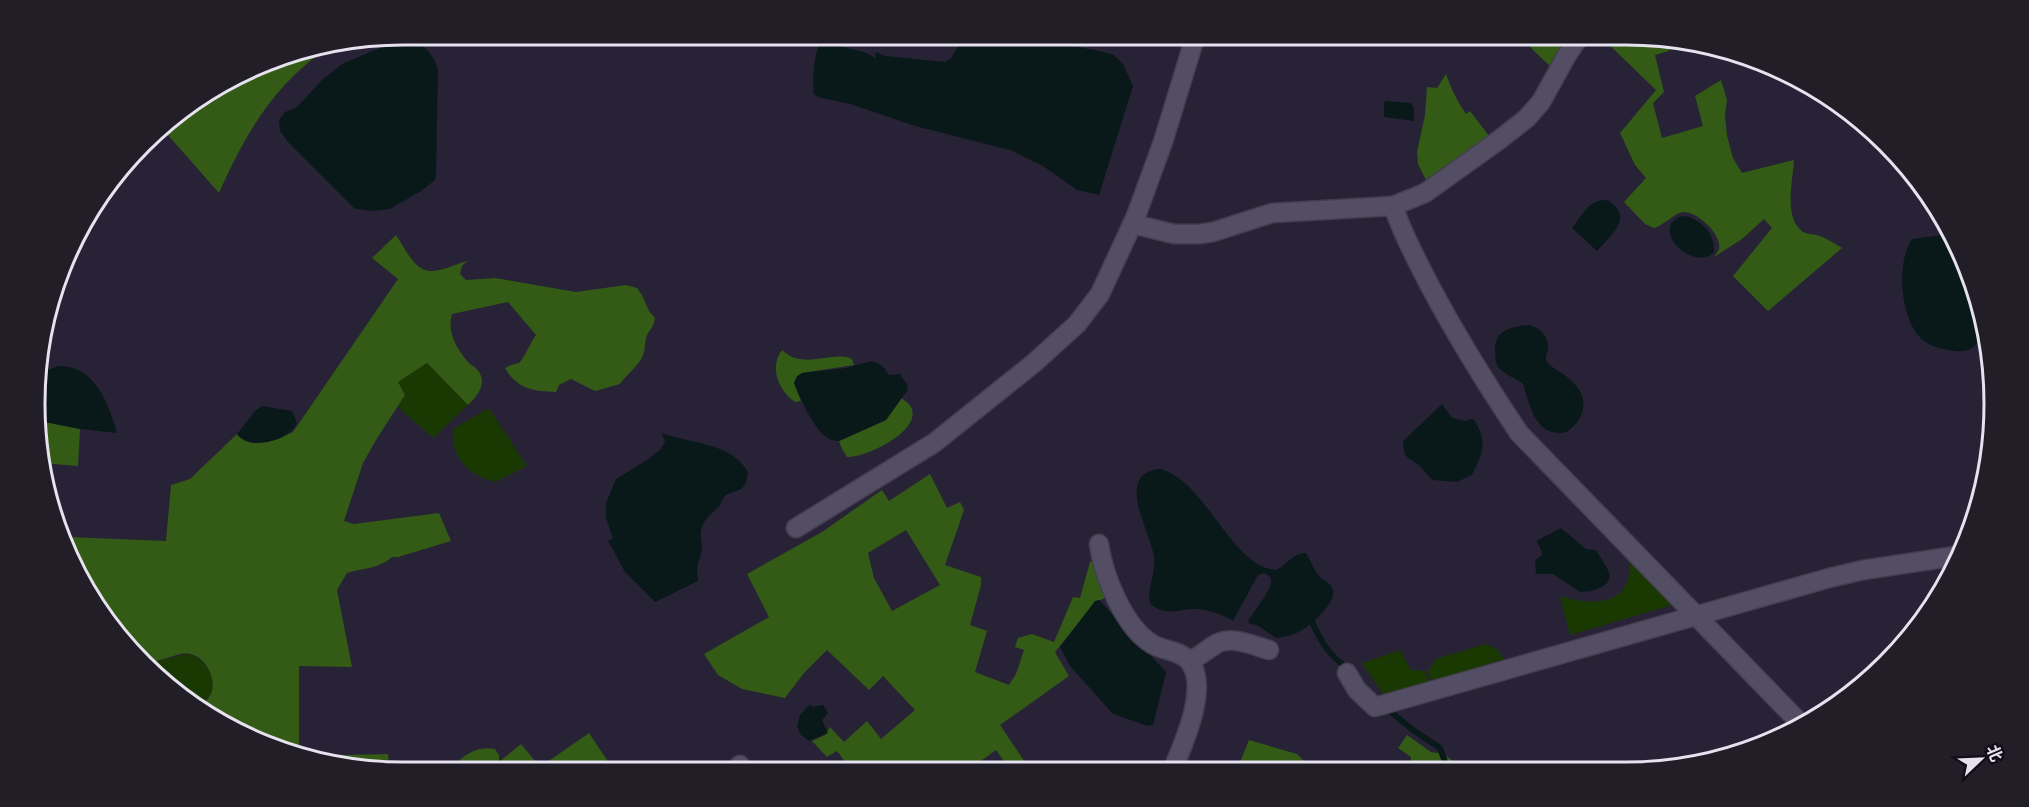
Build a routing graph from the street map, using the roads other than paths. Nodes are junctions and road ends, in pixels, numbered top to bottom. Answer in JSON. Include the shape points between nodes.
{"nodes":[{"id":1,"x":1193,"y":45,"type":"edge"},
{"id":2,"x":1574,"y":45,"type":"edge"},
{"id":3,"x":1393,"y":206,"type":"junction"},
{"id":4,"x":1133,"y":224,"type":"junction"},
{"id":5,"x":796,"y":528,"type":"dead end"},
{"id":6,"x":1099,"y":544,"type":"dead end"},
{"id":7,"x":1949,"y":557,"type":"edge"},
{"id":8,"x":1696,"y":616,"type":"junction"},
{"id":9,"x":1269,"y":650,"type":"dead end"},
{"id":10,"x":1189,"y":661,"type":"junction"},
{"id":11,"x":1347,"y":673,"type":"dead end"},
{"id":12,"x":1796,"y":719,"type":"edge"},
{"id":13,"x":1175,"y":762,"type":"edge"}],
"edges":[{"from":1,"to":4,"type":"street"},
{"from":2,"to":3,"type":"street","via":[[1541,102],[1527,118],[1425,193]]},
{"from":3,"to":4,"type":"street","via":[[1272,213],[1199,234],[1174,234]]},
{"from":3,"to":8,"type":"street","via":[[1403,234],[1442,308],[1519,433]]},
{"from":4,"to":5,"type":"street","via":[[1100,294],[1077,324],[1034,363],[934,443]]},
{"from":6,"to":10,"type":"street","via":[[1114,594],[1134,627],[1152,644]]},
{"from":7,"to":8,"type":"street","via":[[1863,570]]},
{"from":8,"to":11,"type":"street","via":[[1375,707],[1357,690]]},
{"from":8,"to":12,"type":"street"},
{"from":9,"to":10,"type":"street","via":[[1221,641]]},
{"from":10,"to":13,"type":"street","via":[[1197,686],[1196,702]]}]}
